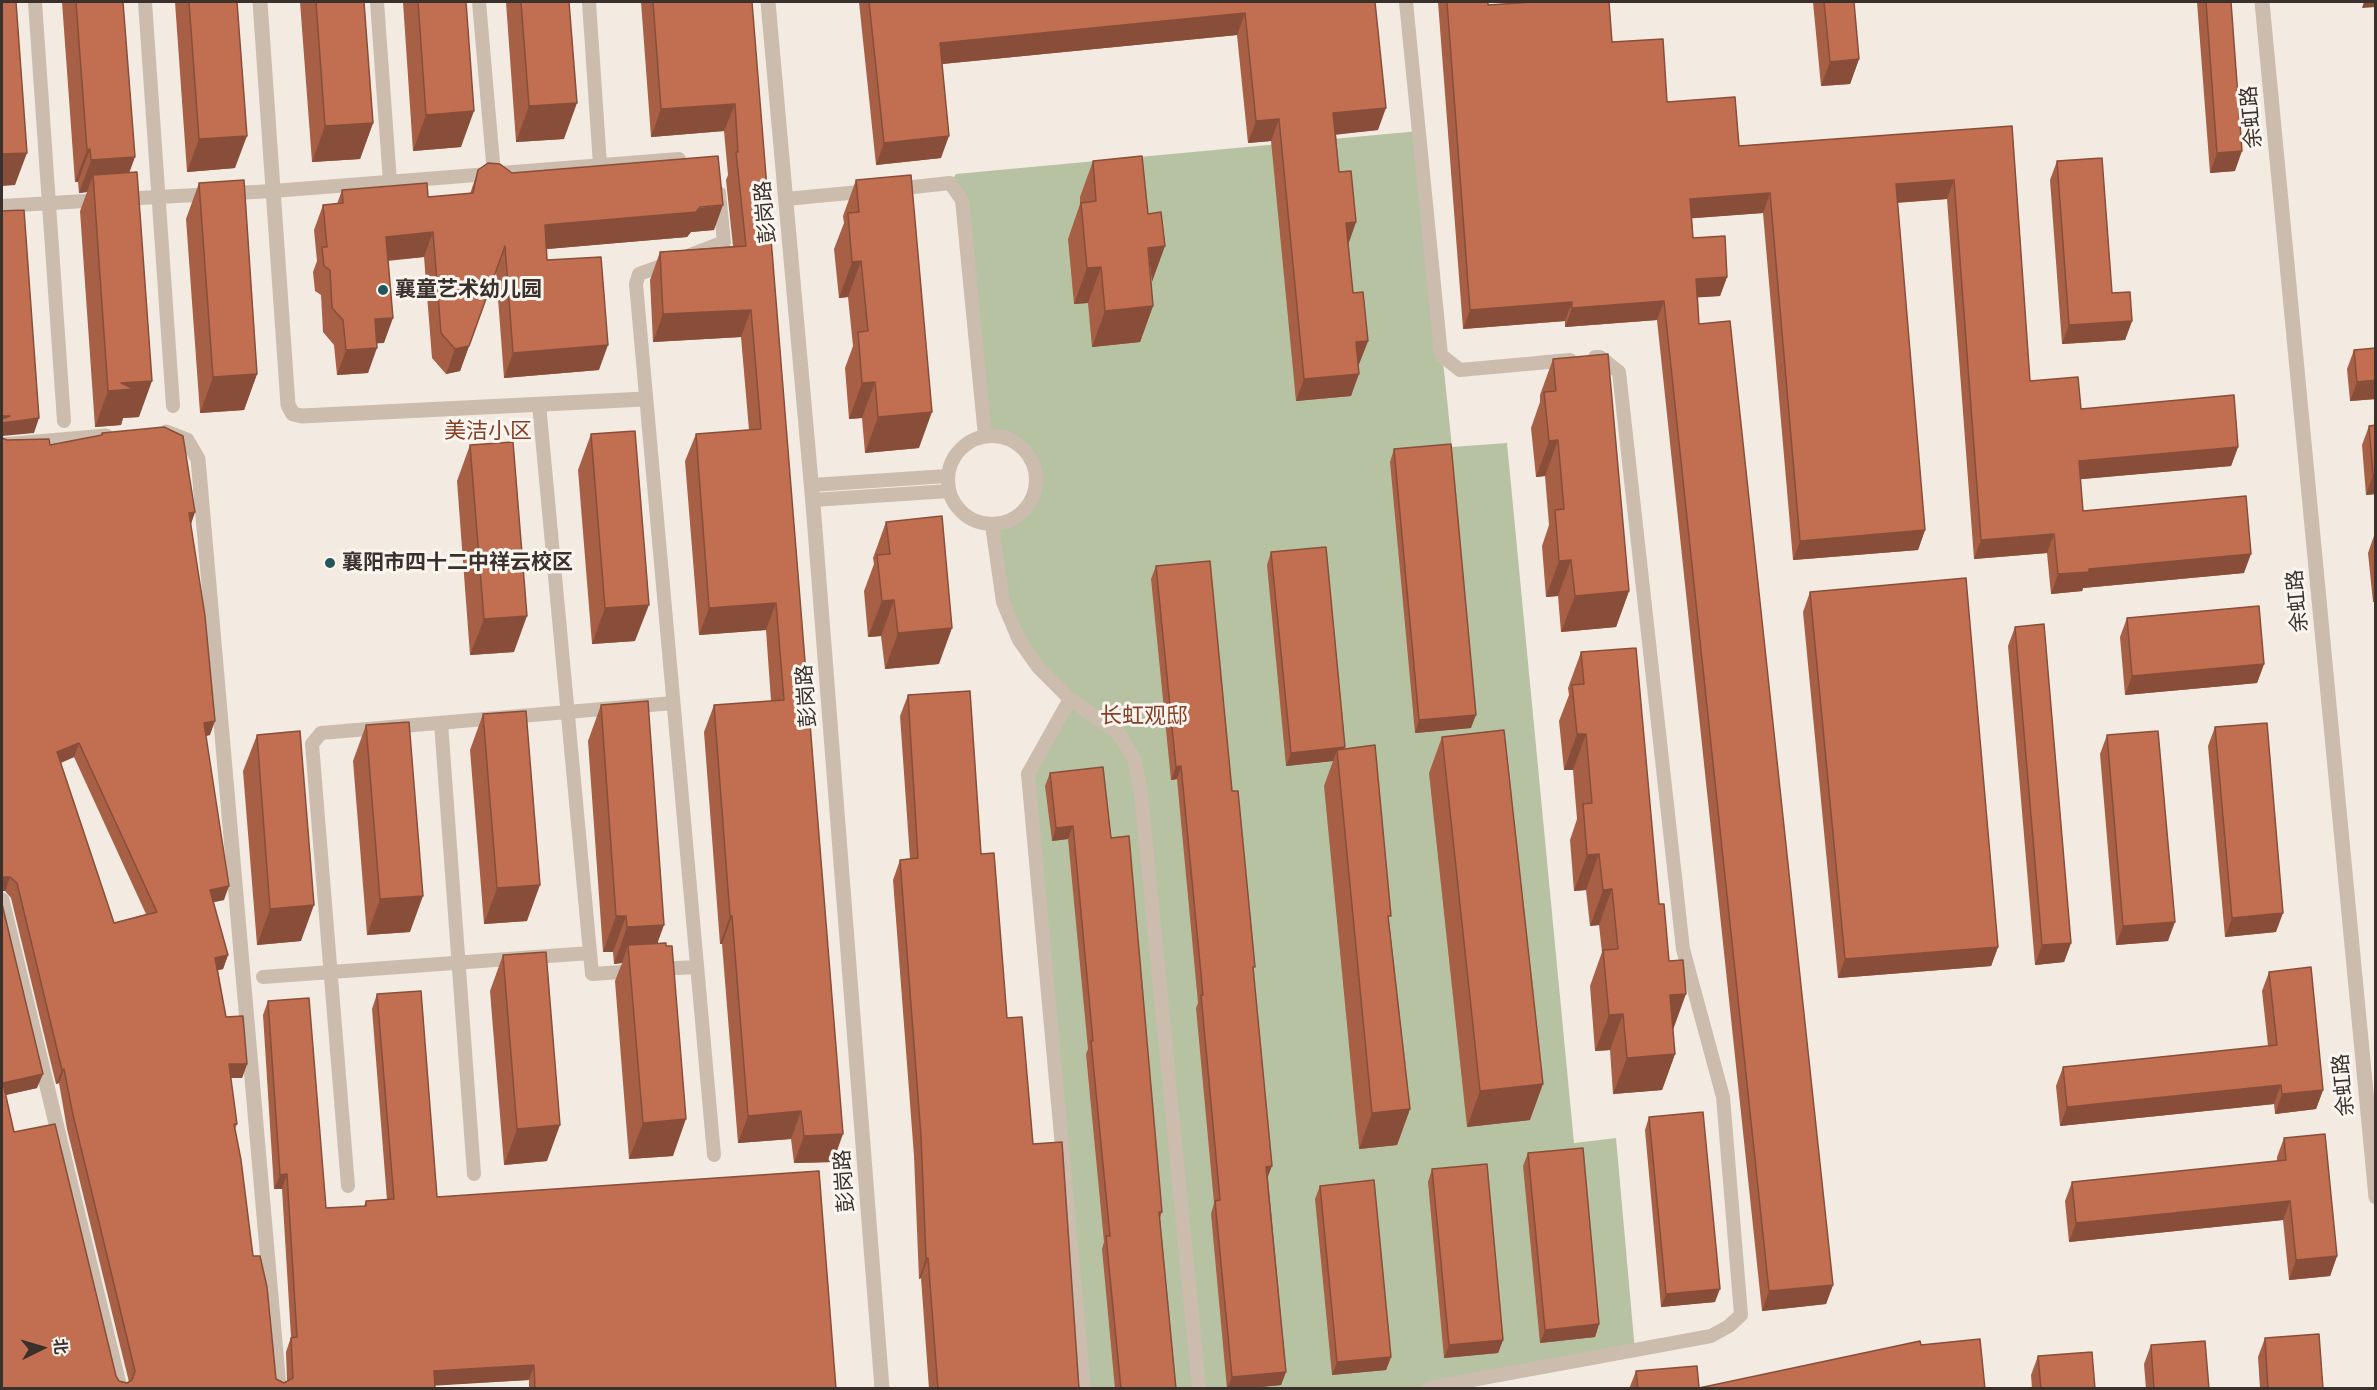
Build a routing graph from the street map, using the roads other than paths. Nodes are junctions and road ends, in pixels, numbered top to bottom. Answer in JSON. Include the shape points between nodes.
{"nodes":[{"id":1,"x":35,"y":2,"type":"edge"},
{"id":2,"x":145,"y":2,"type":"edge"},
{"id":3,"x":260,"y":2,"type":"edge"},
{"id":4,"x":377,"y":2,"type":"edge"},
{"id":5,"x":479,"y":2,"type":"edge"},
{"id":6,"x":589,"y":2,"type":"edge"},
{"id":7,"x":768,"y":2,"type":"edge"},
{"id":8,"x":1407,"y":2,"type":"edge"},
{"id":9,"x":2262,"y":2,"type":"edge"},
{"id":10,"x":692,"y":158,"type":"edge"},
{"id":11,"x":600,"y":165,"type":"junction"},
{"id":12,"x":494,"y":174,"type":"junction"},
{"id":13,"x":717,"y":178,"type":"edge"},
{"id":14,"x":390,"y":182,"type":"junction"},
{"id":15,"x":273,"y":191,"type":"junction"},
{"id":16,"x":158,"y":197,"type":"junction"},
{"id":17,"x":786,"y":199,"type":"junction"},
{"id":18,"x":50,"y":203,"type":"junction"},
{"id":19,"x":2,"y":206,"type":"edge"},
{"id":20,"x":645,"y":399,"type":"junction"},
{"id":21,"x":539,"y":404,"type":"junction"},
{"id":22,"x":173,"y":406,"type":"dead end"},
{"id":23,"x":64,"y":421,"type":"dead end"},
{"id":24,"x":156,"y":432,"type":"edge"},
{"id":25,"x":121,"y":435,"type":"edge"},
{"id":26,"x":985,"y":436,"type":"junction"},
{"id":27,"x":2,"y":445,"type":"edge"},
{"id":28,"x":947,"y":476,"type":"junction"},
{"id":29,"x":949,"y":491,"type":"junction"},
{"id":30,"x":812,"y":493,"type":"junction"},
{"id":31,"x":992,"y":525,"type":"junction"},
{"id":32,"x":1070,"y":699,"type":"junction"},
{"id":33,"x":672,"y":703,"type":"junction"},
{"id":34,"x":568,"y":712,"type":"junction"},
{"id":35,"x":441,"y":723,"type":"junction"},
{"id":36,"x":2,"y":900,"type":"edge"},
{"id":37,"x":590,"y":953,"type":"junction"},
{"id":38,"x":458,"y":963,"type":"junction"},
{"id":39,"x":696,"y":967,"type":"junction"},
{"id":40,"x":331,"y":972,"type":"junction"},
{"id":41,"x":263,"y":977,"type":"dead end"},
{"id":42,"x":714,"y":1155,"type":"dead end"},
{"id":43,"x":474,"y":1174,"type":"dead end"},
{"id":44,"x":348,"y":1186,"type":"dead end"},
{"id":45,"x":2376,"y":1197,"type":"edge"},
{"id":46,"x":120,"y":1389,"type":"edge"},
{"id":47,"x":279,"y":1389,"type":"edge"},
{"id":48,"x":882,"y":1389,"type":"edge"},
{"id":49,"x":1084,"y":1389,"type":"edge"},
{"id":50,"x":1199,"y":1389,"type":"edge"},
{"id":51,"x":1429,"y":1389,"type":"edge"}],
"edges":[{"from":1,"to":18,"type":"lane"},
{"from":2,"to":16,"type":"lane"},
{"from":3,"to":15,"type":"street"},
{"from":4,"to":14,"type":"lane"},
{"from":5,"to":12,"type":"lane"},
{"from":6,"to":11,"type":"lane"},
{"from":7,"to":17,"type":"street","name":"彭岗路"},
{"from":8,"to":51,"type":"lane","via":[[1441,355],[1460,370],[1600,357],[1618,372],[1683,950],[1723,1097],[1741,1308],[1741,1315],[1711,1336]]},
{"from":9,"to":45,"type":"street","name":"余虹路"},
{"from":10,"to":11,"type":"lane"},
{"from":11,"to":12,"type":"lane"},
{"from":12,"to":14,"type":"lane"},
{"from":13,"to":20,"type":"lane","via":[[724,242],[639,274],[636,285]]},
{"from":14,"to":15,"type":"lane"},
{"from":15,"to":16,"type":"lane"},
{"from":15,"to":21,"type":"street","via":[[288,405],[293,414]]},
{"from":16,"to":18,"type":"lane"},
{"from":16,"to":22,"type":"lane"},
{"from":17,"to":26,"type":"lane","via":[[950,183],[962,200]]},
{"from":17,"to":30,"type":"street","name":"彭岗路"},
{"from":18,"to":19,"type":"lane"},
{"from":18,"to":23,"type":"lane"},
{"from":20,"to":21,"type":"street"},
{"from":20,"to":33,"type":"lane"},
{"from":21,"to":34,"type":"lane"},
{"from":24,"to":47,"type":"street","via":[[168,431],[187,440],[198,459]]},
{"from":25,"to":27,"type":"street"},
{"from":26,"to":28,"type":"lane","via":[[960,449]]},
{"from":26,"to":31,"type":"lane","via":[[1014,441],[1033,462],[1036,476],[1035,491],[1024,510],[1007,522]]},
{"from":28,"to":29,"type":"lane"},
{"from":28,"to":30,"type":"lane"},
{"from":29,"to":30,"type":"lane"},
{"from":29,"to":31,"type":"lane","via":[[964,515]]},
{"from":30,"to":48,"type":"street","name":"彭岗路"},
{"from":31,"to":32,"type":"lane","via":[[1003,603],[1019,640],[1038,667]]},
{"from":32,"to":49,"type":"lane","via":[[1028,774]]},
{"from":32,"to":50,"type":"lane","via":[[1118,733],[1134,758],[1141,793]]},
{"from":33,"to":34,"type":"lane"},
{"from":33,"to":39,"type":"lane"},
{"from":34,"to":35,"type":"lane"},
{"from":34,"to":37,"type":"lane"},
{"from":35,"to":38,"type":"lane"},
{"from":35,"to":40,"type":"lane","via":[[321,733],[312,744]]},
{"from":36,"to":46,"type":"street"},
{"from":37,"to":38,"type":"lane"},
{"from":37,"to":39,"type":"lane","via":[[592,974]]},
{"from":38,"to":40,"type":"lane"},
{"from":38,"to":43,"type":"lane"},
{"from":39,"to":42,"type":"lane"},
{"from":40,"to":41,"type":"lane"},
{"from":40,"to":44,"type":"lane"}]}
